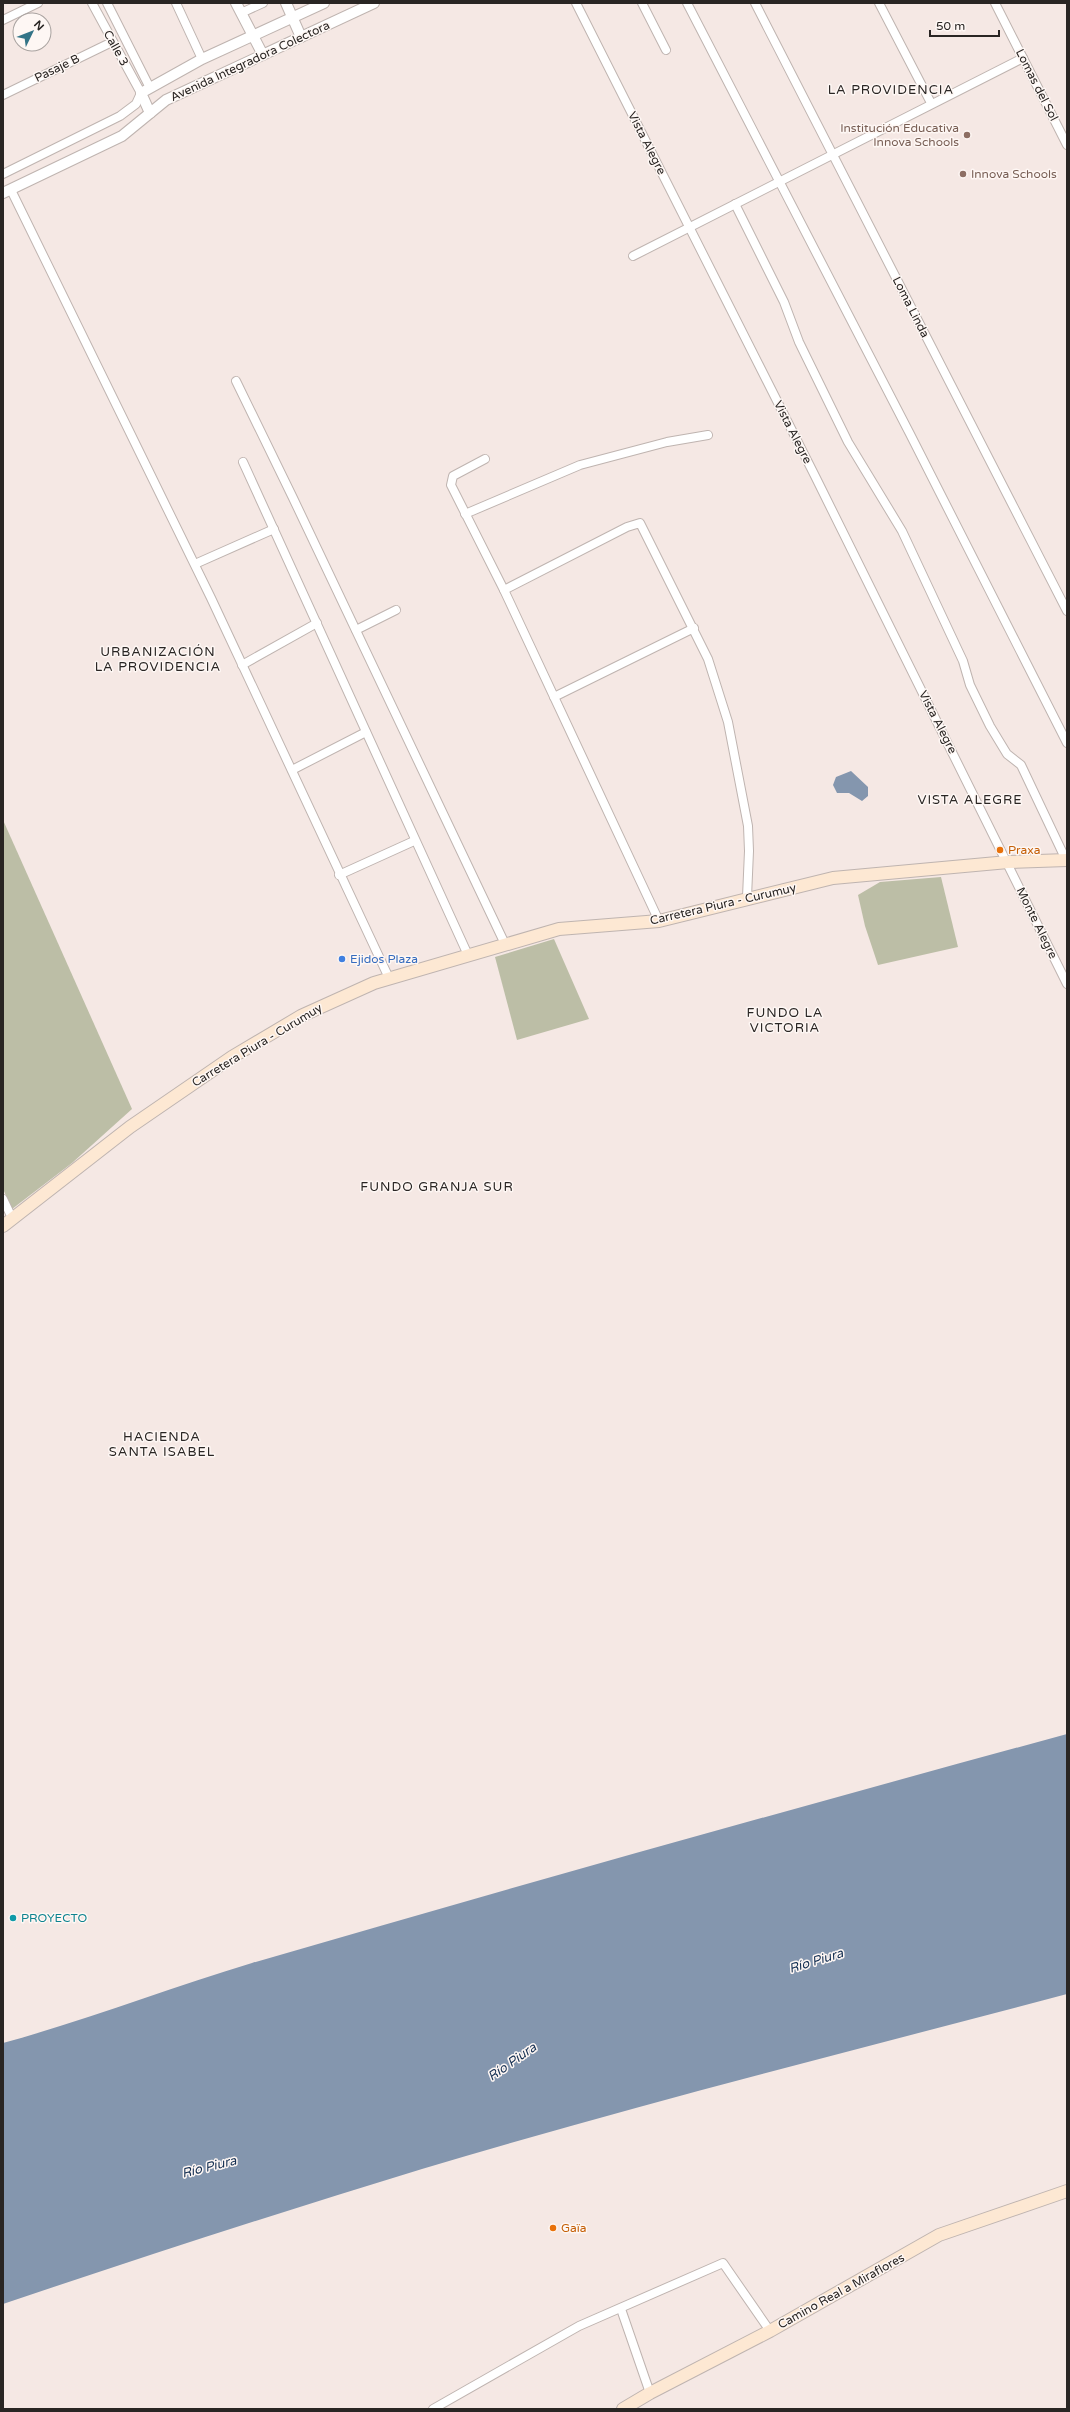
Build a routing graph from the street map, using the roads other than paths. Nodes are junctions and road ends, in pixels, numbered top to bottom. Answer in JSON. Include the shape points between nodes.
{"nodes":[{"id":1,"x":38,"y":3,"type":"edge"},
{"id":2,"x":92,"y":3,"type":"edge"},
{"id":3,"x":107,"y":3,"type":"edge"},
{"id":4,"x":176,"y":3,"type":"edge"},
{"id":5,"x":236,"y":3,"type":"edge"},
{"id":6,"x":263,"y":3,"type":"edge"},
{"id":7,"x":286,"y":3,"type":"edge"},
{"id":8,"x":324,"y":3,"type":"edge"},
{"id":9,"x":374,"y":3,"type":"edge"},
{"id":10,"x":576,"y":3,"type":"edge"},
{"id":11,"x":642,"y":3,"type":"edge"},
{"id":12,"x":687,"y":3,"type":"edge"},
{"id":13,"x":755,"y":3,"type":"edge"},
{"id":14,"x":879,"y":3,"type":"edge"},
{"id":15,"x":996,"y":3,"type":"edge"},
{"id":16,"x":241,"y":13,"type":"junction"},
{"id":17,"x":293,"y":17,"type":"junction"},
{"id":18,"x":3,"y":20,"type":"edge"},
{"id":19,"x":253,"y":35,"type":"junction"},
{"id":20,"x":301,"y":37,"type":"junction"},
{"id":21,"x":112,"y":42,"type":"junction"},
{"id":22,"x":666,"y":50,"type":"dead end"},
{"id":23,"x":263,"y":54,"type":"junction"},
{"id":24,"x":1023,"y":58,"type":"junction"},
{"id":25,"x":202,"y":60,"type":"junction"},
{"id":26,"x":150,"y":88,"type":"junction"},
{"id":27,"x":140,"y":93,"type":"junction"},
{"id":28,"x":3,"y":95,"type":"edge"},
{"id":29,"x":931,"y":103,"type":"junction"},
{"id":30,"x":150,"y":113,"type":"junction"},
{"id":31,"x":1067,"y":145,"type":"edge"},
{"id":32,"x":832,"y":153,"type":"junction"},
{"id":33,"x":3,"y":174,"type":"edge"},
{"id":34,"x":778,"y":180,"type":"junction"},
{"id":35,"x":7,"y":192,"type":"edge"},
{"id":36,"x":735,"y":204,"type":"junction"},
{"id":37,"x":690,"y":226,"type":"junction"},
{"id":38,"x":633,"y":256,"type":"dead end"},
{"id":39,"x":236,"y":382,"type":"dead end"},
{"id":40,"x":708,"y":435,"type":"dead end"},
{"id":41,"x":485,"y":459,"type":"dead end"},
{"id":42,"x":243,"y":462,"type":"dead end"},
{"id":43,"x":465,"y":514,"type":"junction"},
{"id":44,"x":274,"y":529,"type":"junction"},
{"id":45,"x":195,"y":564,"type":"junction"},
{"id":46,"x":504,"y":590,"type":"junction"},
{"id":47,"x":396,"y":610,"type":"dead end"},
{"id":48,"x":1067,"y":611,"type":"edge"},
{"id":49,"x":317,"y":623,"type":"junction"},
{"id":50,"x":694,"y":628,"type":"junction"},
{"id":51,"x":356,"y":630,"type":"junction"},
{"id":52,"x":242,"y":664,"type":"junction"},
{"id":53,"x":554,"y":697,"type":"junction"},
{"id":54,"x":366,"y":732,"type":"junction"},
{"id":55,"x":1067,"y":742,"type":"edge"},
{"id":56,"x":292,"y":770,"type":"junction"},
{"id":57,"x":414,"y":841,"type":"junction"},
{"id":58,"x":1067,"y":860,"type":"edge"},
{"id":59,"x":1008,"y":862,"type":"junction"},
{"id":60,"x":339,"y":875,"type":"junction"},
{"id":61,"x":747,"y":897,"type":"junction"},
{"id":62,"x":659,"y":921,"type":"junction"},
{"id":63,"x":505,"y":944,"type":"junction"},
{"id":64,"x":468,"y":955,"type":"junction"},
{"id":65,"x":389,"y":978,"type":"junction"},
{"id":66,"x":1067,"y":984,"type":"edge"},
{"id":67,"x":3,"y":1199,"type":"edge"},
{"id":68,"x":8,"y":1223,"type":"edge"},
{"id":69,"x":1067,"y":2191,"type":"edge"},
{"id":70,"x":621,"y":2309,"type":"junction"},
{"id":71,"x":770,"y":2331,"type":"junction"},
{"id":72,"x":650,"y":2393,"type":"junction"},
{"id":73,"x":433,"y":2409,"type":"edge"},
{"id":74,"x":624,"y":2409,"type":"edge"}],
"edges":[{"from":1,"to":18,"type":"street"},
{"from":2,"to":21,"type":"street","name":"Calle 3"},
{"from":3,"to":26,"type":"street"},
{"from":4,"to":25,"type":"street"},
{"from":5,"to":16,"type":"street"},
{"from":6,"to":16,"type":"street"},
{"from":7,"to":17,"type":"street"},
{"from":8,"to":17,"type":"street","name":"Avenida Integradora Colectora"},
{"from":9,"to":20,"type":"street","name":"Avenida Integradora Colectora"},
{"from":10,"to":37,"type":"street","name":"Vista Alegre"},
{"from":11,"to":22,"type":"street"},
{"from":12,"to":34,"type":"street"},
{"from":13,"to":32,"type":"street","name":"Loma Linda"},
{"from":14,"to":29,"type":"street"},
{"from":15,"to":24,"type":"street","name":"Lomas del Sol"},
{"from":16,"to":19,"type":"street"},
{"from":17,"to":19,"type":"street","name":"Avenida Integradora Colectora"},
{"from":17,"to":20,"type":"street"},
{"from":19,"to":23,"type":"street"},
{"from":19,"to":25,"type":"street","name":"Avenida Integradora Colectora"},
{"from":20,"to":23,"type":"street","name":"Avenida Integradora Colectora"},
{"from":21,"to":27,"type":"street","name":"Calle 3"},
{"from":21,"to":28,"type":"street","name":"Pasaje B"},
{"from":23,"to":30,"type":"street","name":"Avenida Integradora Colectora","via":[[166,100]]},
{"from":24,"to":29,"type":"street"},
{"from":24,"to":31,"type":"street","name":"Lomas del Sol"},
{"from":25,"to":26,"type":"street","name":"Avenida Integradora Colectora"},
{"from":26,"to":27,"type":"street","name":"Avenida Integradora Colectora"},
{"from":27,"to":30,"type":"street"},
{"from":27,"to":33,"type":"street","name":"Avenida Integradora Colectora","via":[[136,104],[120,116]]},
{"from":29,"to":32,"type":"street"},
{"from":30,"to":35,"type":"street","name":"Avenida Integradora Colectora","via":[[122,136]]},
{"from":32,"to":34,"type":"street"},
{"from":32,"to":48,"type":"street","name":"Loma Linda"},
{"from":34,"to":36,"type":"street"},
{"from":34,"to":55,"type":"street"},
{"from":35,"to":45,"type":"street"},
{"from":36,"to":37,"type":"street"},
{"from":36,"to":58,"type":"street","via":[[784,302],[799,342],[848,442],[902,531],[963,661],[970,685],[990,726],[1008,754],[1020,765]]},
{"from":37,"to":38,"type":"street"},
{"from":37,"to":59,"type":"street","name":"Vista Alegre"},
{"from":39,"to":51,"type":"street"},
{"from":40,"to":43,"type":"street","via":[[667,442],[580,466]]},
{"from":41,"to":43,"type":"street","via":[[460,472],[451,480]]},
{"from":42,"to":44,"type":"street"},
{"from":43,"to":46,"type":"street"},
{"from":44,"to":45,"type":"street"},
{"from":44,"to":49,"type":"street"},
{"from":45,"to":52,"type":"street"},
{"from":46,"to":50,"type":"street","via":[[627,527],[640,523]]},
{"from":46,"to":53,"type":"street"},
{"from":47,"to":51,"type":"street"},
{"from":49,"to":52,"type":"street"},
{"from":49,"to":54,"type":"street"},
{"from":50,"to":53,"type":"street"},
{"from":50,"to":61,"type":"street","via":[[708,659],[719,694],[737,766],[748,826]]},
{"from":51,"to":63,"type":"street"},
{"from":52,"to":56,"type":"street"},
{"from":53,"to":62,"type":"street"},
{"from":54,"to":56,"type":"street"},
{"from":54,"to":57,"type":"street"},
{"from":56,"to":60,"type":"street"},
{"from":57,"to":60,"type":"street"},
{"from":57,"to":64,"type":"street"},
{"from":58,"to":59,"type":"main road","name":"Carretera Piura - Curumuy"},
{"from":59,"to":61,"type":"main road","name":"Carretera Piura - Curumuy","via":[[833,878]]},
{"from":59,"to":66,"type":"street","name":"Monte Alegre"},
{"from":60,"to":65,"type":"street"},
{"from":61,"to":62,"type":"main road","name":"Carretera Piura - Curumuy"},
{"from":62,"to":63,"type":"main road","name":"Carretera Piura - Curumuy","via":[[559,929]]},
{"from":63,"to":64,"type":"main road","name":"Carretera Piura - Curumuy"},
{"from":64,"to":65,"type":"main road","name":"Carretera Piura - Curumuy"},
{"from":65,"to":68,"type":"main road","name":"Carretera Piura - Curumuy","via":[[308,1012],[232,1057],[130,1127]]},
{"from":67,"to":68,"type":"street"},
{"from":69,"to":71,"type":"main road","name":"Camino Real a Miraflores","via":[[939,2235]]},
{"from":70,"to":71,"type":"street","via":[[723,2263]]},
{"from":70,"to":72,"type":"street"},
{"from":70,"to":73,"type":"street","via":[[579,2326]]},
{"from":71,"to":72,"type":"main road","name":"Camino Real a Miraflores"},
{"from":72,"to":74,"type":"main road","name":"Camino Real a Miraflores"}]}
